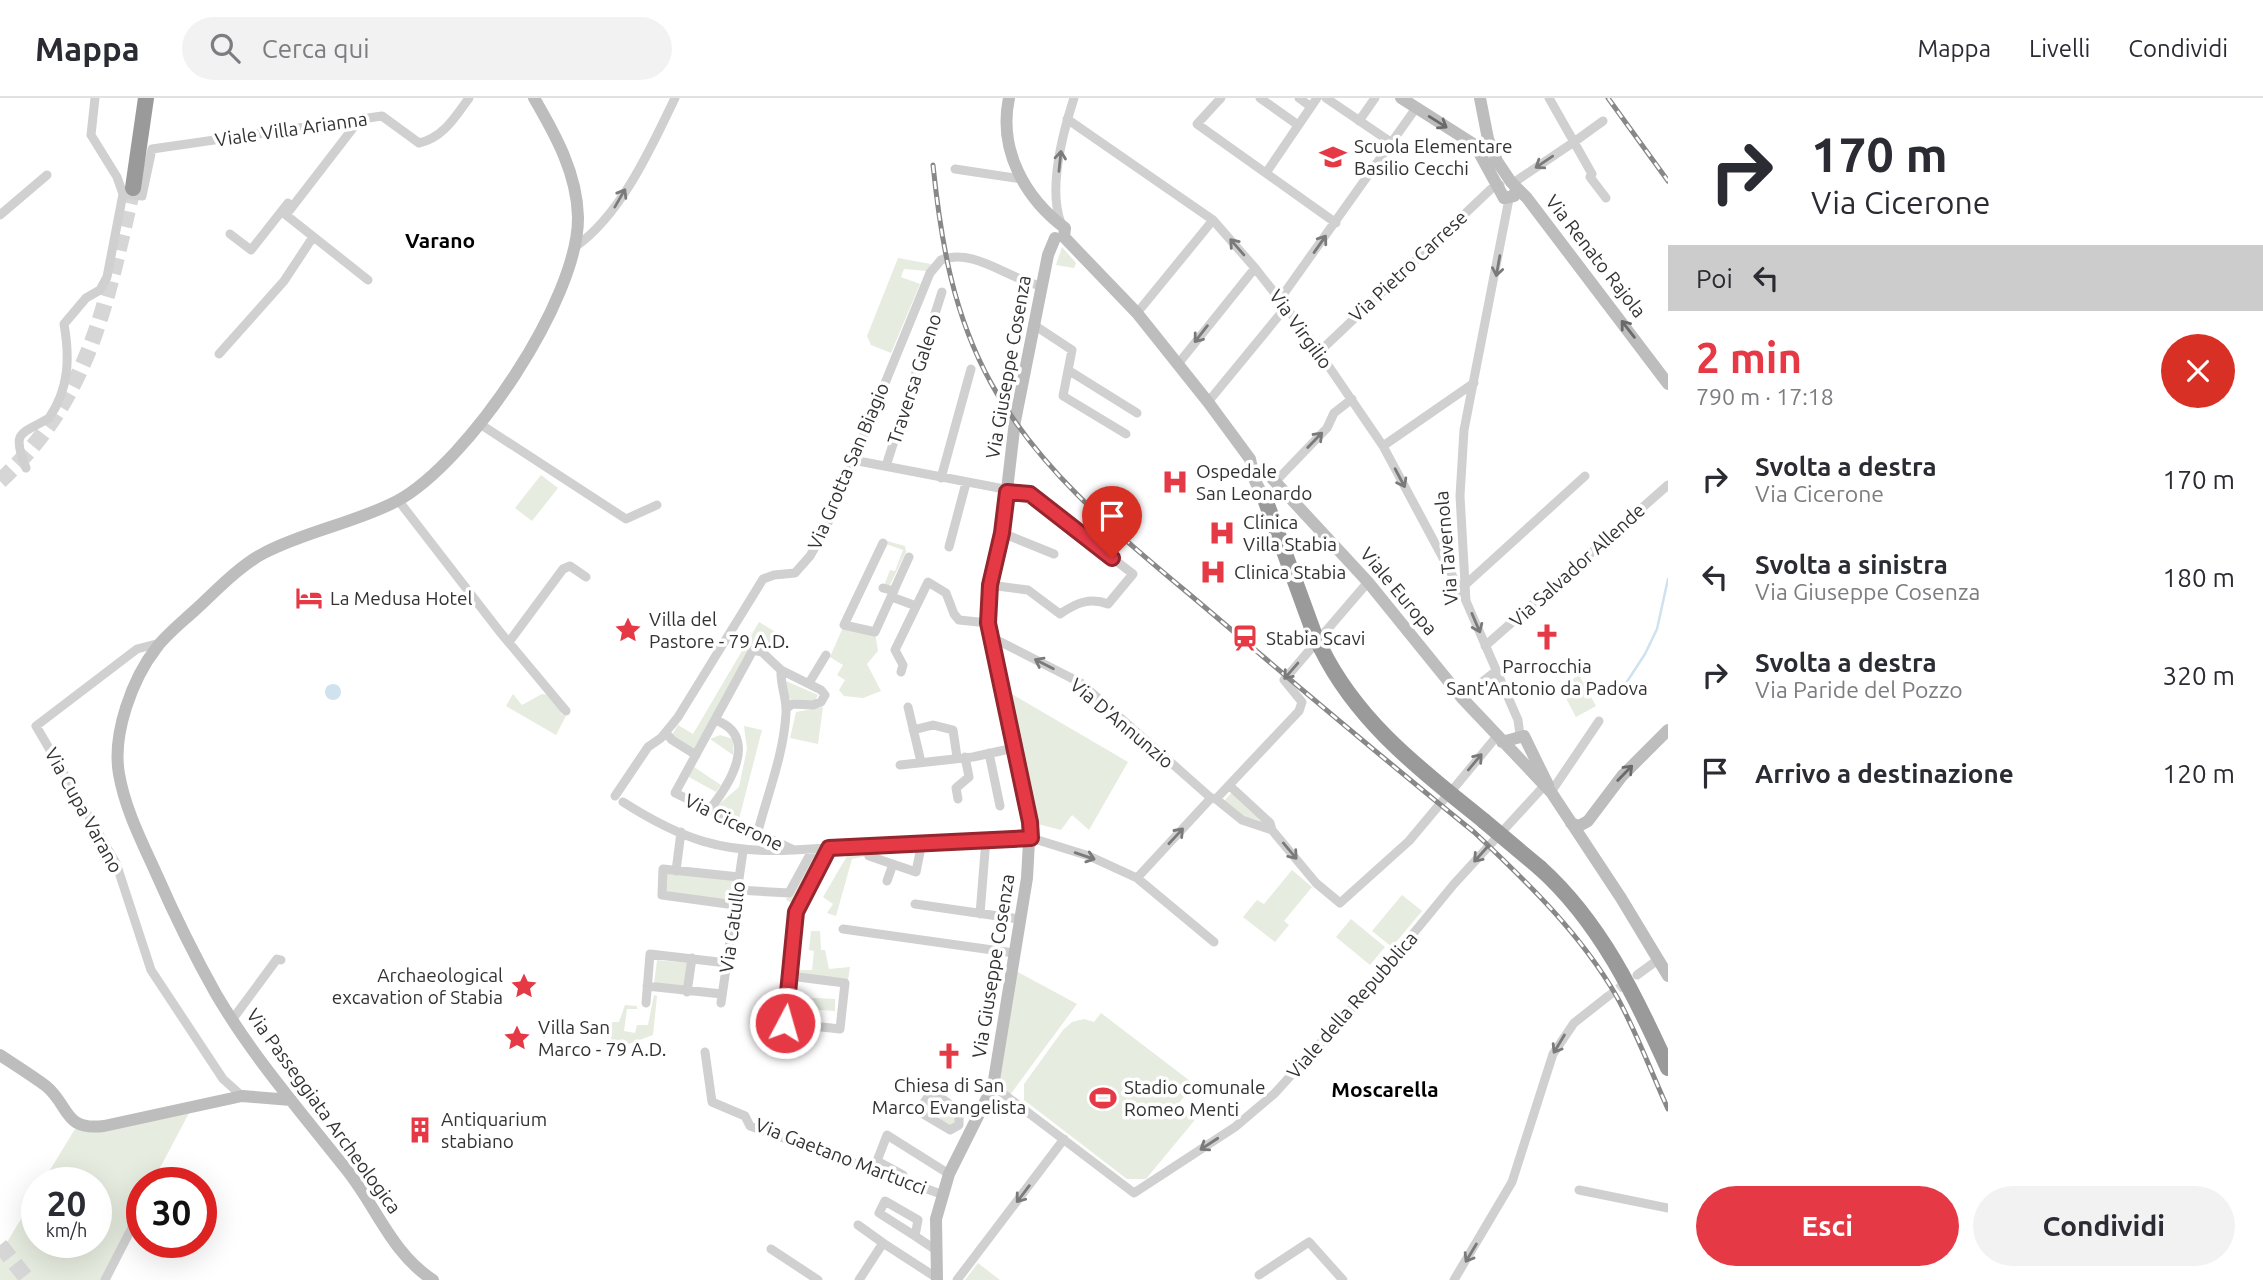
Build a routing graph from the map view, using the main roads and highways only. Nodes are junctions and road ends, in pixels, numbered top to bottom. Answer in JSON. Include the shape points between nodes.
{"nodes":[{"id":1,"x":146,"y":98,"type":"edge"},
{"id":2,"x":128,"y":191,"type":"tunnel mouth"},
{"id":3,"x":1265,"y":481,"type":"road end"},
{"id":4,"x":1668,"y":1068,"type":"edge"}],
"edges":[{"from":1,"to":2,"type":"highway","via":[[144,134]]},
{"from":3,"to":4,"type":"highway","bridge":true,"via":[[1318,642],[1352,701],[1398,751],[1567,894],[1634,994]]}]}
